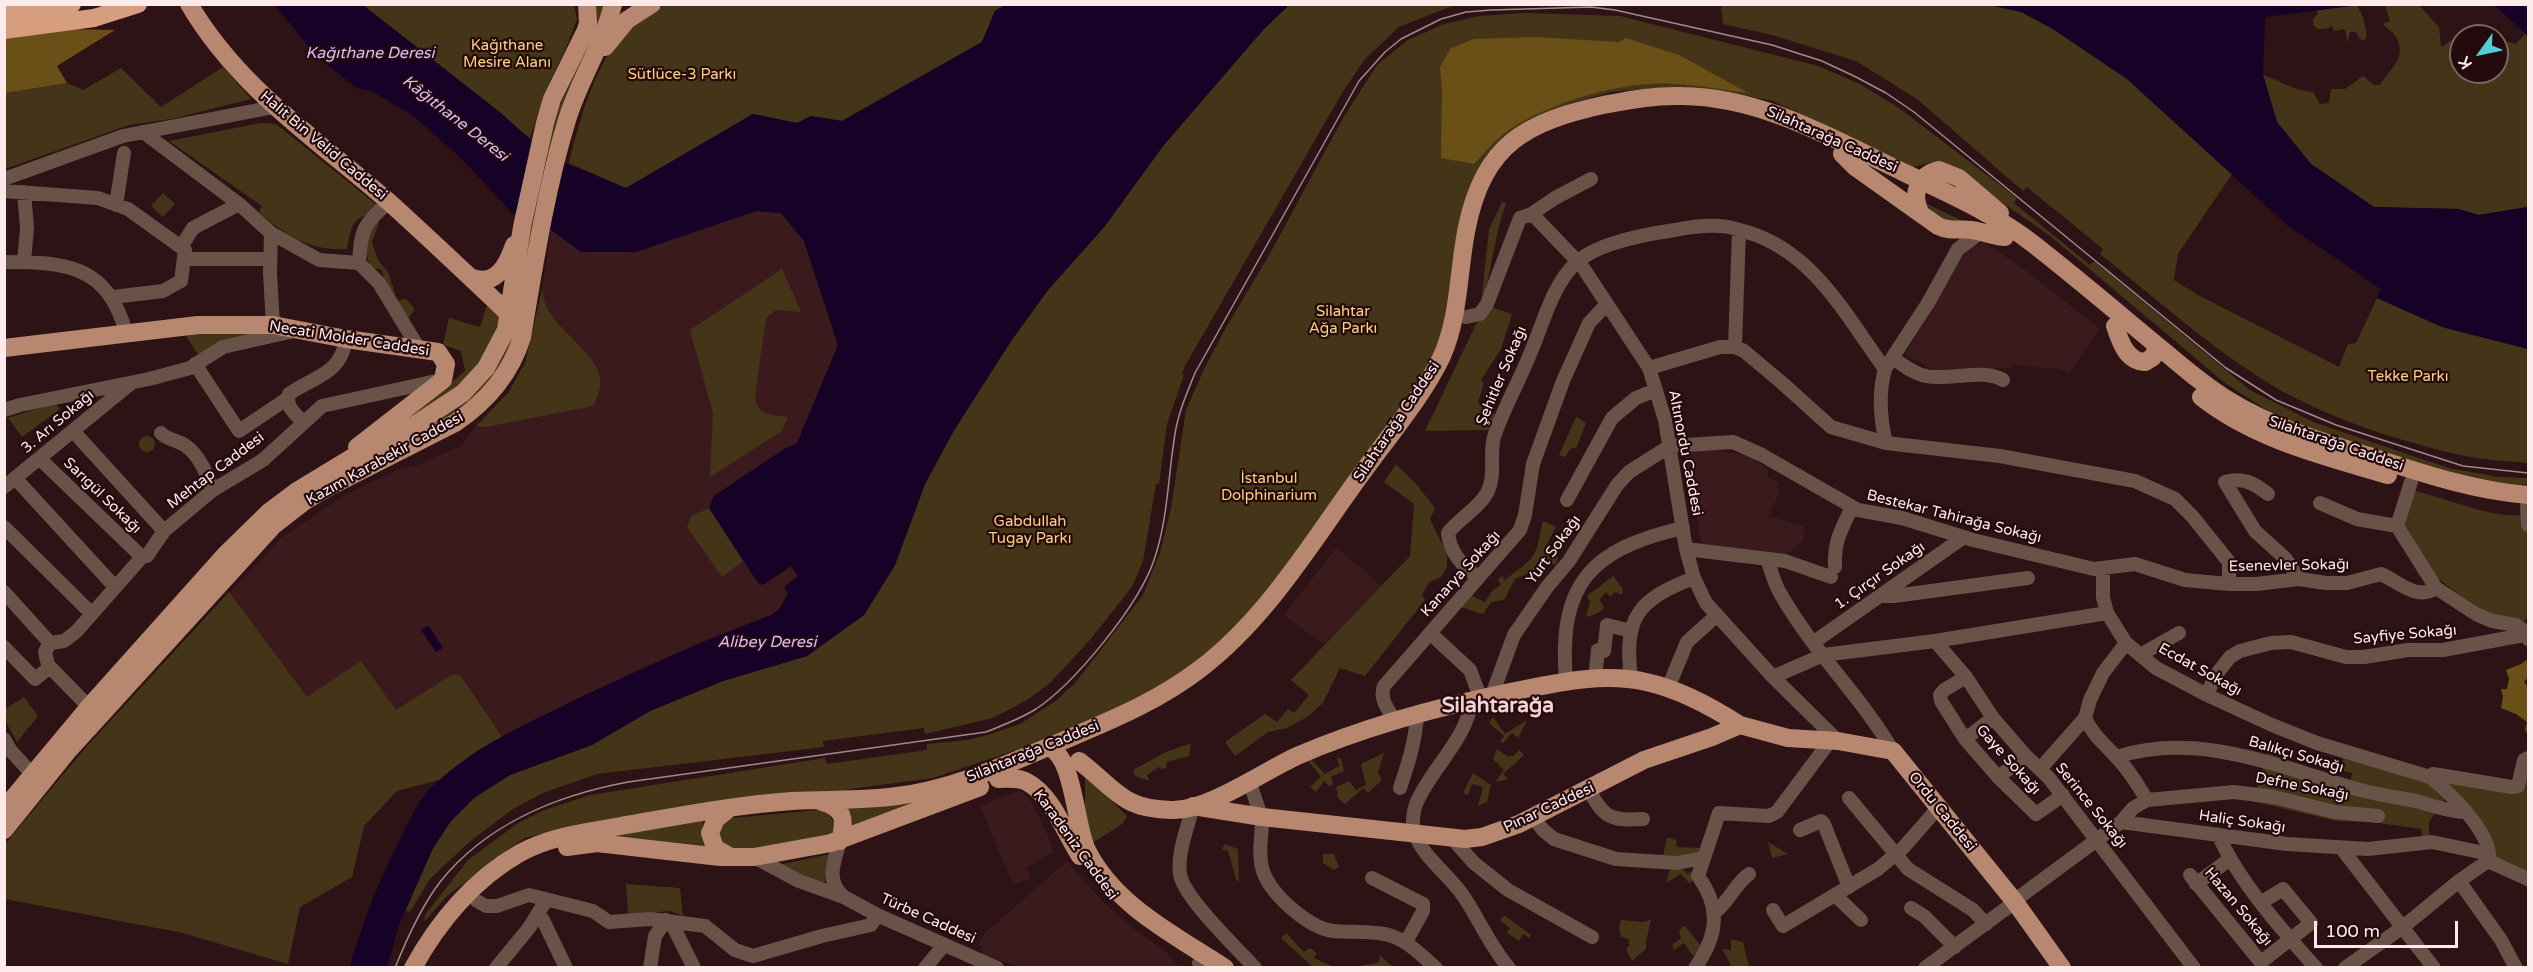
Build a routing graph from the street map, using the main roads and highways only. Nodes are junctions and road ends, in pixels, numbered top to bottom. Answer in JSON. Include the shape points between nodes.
{"nodes":[{"id":1,"x":72,"y":4,"type":"edge"},
{"id":2,"x":189,"y":4,"type":"edge"},
{"id":3,"x":587,"y":4,"type":"edge"},
{"id":4,"x":613,"y":4,"type":"edge"},
{"id":5,"x":651,"y":4,"type":"edge"},
{"id":6,"x":131,"y":7,"type":"edge"},
{"id":7,"x":4,"y":13,"type":"edge"},
{"id":8,"x":4,"y":30,"type":"edge"},
{"id":9,"x":594,"y":59,"type":"junction"},
{"id":10,"x":1842,"y":154,"type":"junction"},
{"id":11,"x":1919,"y":185,"type":"junction"},
{"id":12,"x":1920,"y":212,"type":"junction"},
{"id":13,"x":522,"y":227,"type":"junction"},
{"id":14,"x":2005,"y":237,"type":"junction"},
{"id":15,"x":470,"y":277,"type":"junction"},
{"id":16,"x":509,"y":314,"type":"junction"},
{"id":17,"x":4,"y":348,"type":"edge"},
{"id":18,"x":2155,"y":351,"type":"junction"},
{"id":19,"x":358,"y":463,"type":"junction"},
{"id":20,"x":2528,"y":502,"type":"edge"},
{"id":21,"x":1740,"y":725,"type":"junction"},
{"id":22,"x":1053,"y":751,"type":"junction"},
{"id":23,"x":1082,"y":753,"type":"junction"},
{"id":24,"x":998,"y":779,"type":"junction"},
{"id":25,"x":1072,"y":794,"type":"junction"},
{"id":26,"x":820,"y":801,"type":"junction"},
{"id":27,"x":1048,"y":804,"type":"junction"},
{"id":28,"x":1193,"y":806,"type":"junction"},
{"id":29,"x":730,"y":808,"type":"junction"},
{"id":30,"x":4,"y":809,"type":"edge"},
{"id":31,"x":4,"y":830,"type":"edge"},
{"id":32,"x":840,"y":840,"type":"junction"},
{"id":33,"x":734,"y":858,"type":"junction"},
{"id":34,"x":1202,"y":966,"type":"edge"},
{"id":35,"x":413,"y":968,"type":"edge"},
{"id":36,"x":426,"y":968,"type":"edge"},
{"id":37,"x":1225,"y":968,"type":"edge"},
{"id":38,"x":2062,"y":968,"type":"edge"}],
"edges":[{"from":1,"to":7,"type":"highway"},
{"from":2,"to":15,"type":"main road","name":"Halit Bin Velid Caddesi","via":[[206,34],[274,107]]},
{"from":3,"to":13,"type":"main road","name":"Kazım Karabekir Caddesi","via":[[586,30],[552,99]]},
{"from":4,"to":9,"type":"main road","name":"Kazım Karabekir Caddesi"},
{"from":5,"to":9,"type":"main road","via":[[627,20]]},
{"from":6,"to":8,"type":"highway","via":[[75,21]]},
{"from":9,"to":19,"type":"main road","name":"Kazım Karabekir Caddesi","via":[[572,105],[559,151],[522,337],[512,362],[496,386],[455,423]]},
{"from":10,"to":11,"type":"main road","name":"Silahtarağa Caddesi"},
{"from":10,"to":12,"type":"main road"},
{"from":10,"to":23,"type":"main road","name":"Silahtarağa Caddesi","via":[[1753,116],[1691,107],[1641,109],[1570,124],[1526,144],[1511,156],[1493,182],[1478,225],[1466,317],[1440,381],[1301,576],[1256,633],[1219,668]]},
{"from":11,"to":12,"type":"main road","via":[[1915,198]]},
{"from":11,"to":14,"type":"main road","name":"Silahtarağa Caddesi"},
{"from":11,"to":18,"type":"main road","name":"Silahtarağa Caddesi","via":[[1929,173],[1939,170],[1959,178]]},
{"from":11,"to":22,"type":"main road","name":"Silahtarağa Caddesi","via":[[1776,112],[1722,99],[1639,98],[1560,116],[1528,129],[1495,158],[1478,190],[1467,223],[1452,327],[1441,358],[1401,420],[1281,585],[1236,638],[1178,685]]},
{"from":12,"to":14,"type":"main road","via":[[1947,230]]},
{"from":13,"to":15,"type":"main road","via":[[501,272],[483,281]]},
{"from":13,"to":16,"type":"main road","name":"Kazım Karabekir Caddesi"},
{"from":14,"to":18,"type":"main road","name":"Silahtarağa Caddesi","via":[[2115,326],[2121,344],[2132,358],[2145,362]]},
{"from":15,"to":16,"type":"main road","name":"Halit Bin Velid Caddesi"},
{"from":16,"to":19,"type":"main road","name":"Kazım Karabekir Caddesi","via":[[496,353],[464,393]]},
{"from":17,"to":19,"type":"main road","name":"Necati Molder Caddesi","via":[[198,325],[273,325],[438,352],[446,364],[443,380],[363,442],[357,448]]},
{"from":18,"to":20,"type":"main road","name":"Silahtarağa Caddesi","via":[[2224,398],[2279,427]]},
{"from":18,"to":20,"type":"main road","name":"Silahtarağa Caddesi","via":[[2208,402],[2255,430],[2316,453],[2467,497]]},
{"from":19,"to":30,"type":"main road","name":"Kazım Karabekir Caddesi","via":[[297,491],[225,555],[88,707]]},
{"from":19,"to":31,"type":"main road","name":"Kazım Karabekir Caddesi","via":[[254,544],[67,752]]},
{"from":21,"to":28,"type":"main road","name":"Pınar Caddesi","via":[[1644,760],[1534,818],[1482,837],[1262,817]]},
{"from":21,"to":28,"type":"main road","via":[[1668,688],[1631,679],[1566,681],[1482,697],[1339,739]]},
{"from":21,"to":38,"type":"main road","name":"Ordu Caddesi","via":[[1788,738],[1893,751],[2015,902]]},
{"from":22,"to":23,"type":"main road","name":"Silahtarağa Caddesi"},
{"from":22,"to":24,"type":"main road","name":"Silahtarağa Caddesi"},
{"from":22,"to":25,"type":"main road","name":"Karadeniz Caddesi"},
{"from":22,"to":26,"type":"main road","name":"Silahtarağa Caddesi","via":[[901,796]]},
{"from":23,"to":25,"type":"main road"},
{"from":23,"to":28,"type":"main road","via":[[1124,800],[1139,807],[1176,810]]},
{"from":24,"to":27,"type":"main road","name":"Karadeniz Caddesi","via":[[1027,782]]},
{"from":24,"to":32,"type":"main road","name":"Silahtarağa Caddesi"},
{"from":25,"to":27,"type":"main road","via":[[1062,785],[1054,787]]},
{"from":25,"to":37,"type":"main road","name":"Karadeniz Caddesi","via":[[1087,850],[1115,889],[1156,924]]},
{"from":26,"to":29,"type":"main road","name":"Silahtarağa Caddesi"},
{"from":26,"to":32,"type":"main road","via":[[834,806],[841,814]]},
{"from":27,"to":34,"type":"main road","name":"Karadeniz Caddesi","via":[[1111,898],[1149,932]]},
{"from":29,"to":33,"type":"main road","via":[[716,819],[710,834],[715,848]]},
{"from":29,"to":35,"type":"main road","name":"Silahtarağa Caddesi","via":[[580,833],[525,850],[494,871],[458,904]]},
{"from":32,"to":33,"type":"main road","name":"Silahtarağa Caddesi"},
{"from":33,"to":36,"type":"main road","name":"Silahtarağa Caddesi","via":[[615,844],[585,843],[558,849],[507,875],[477,901],[448,934]]}]}
